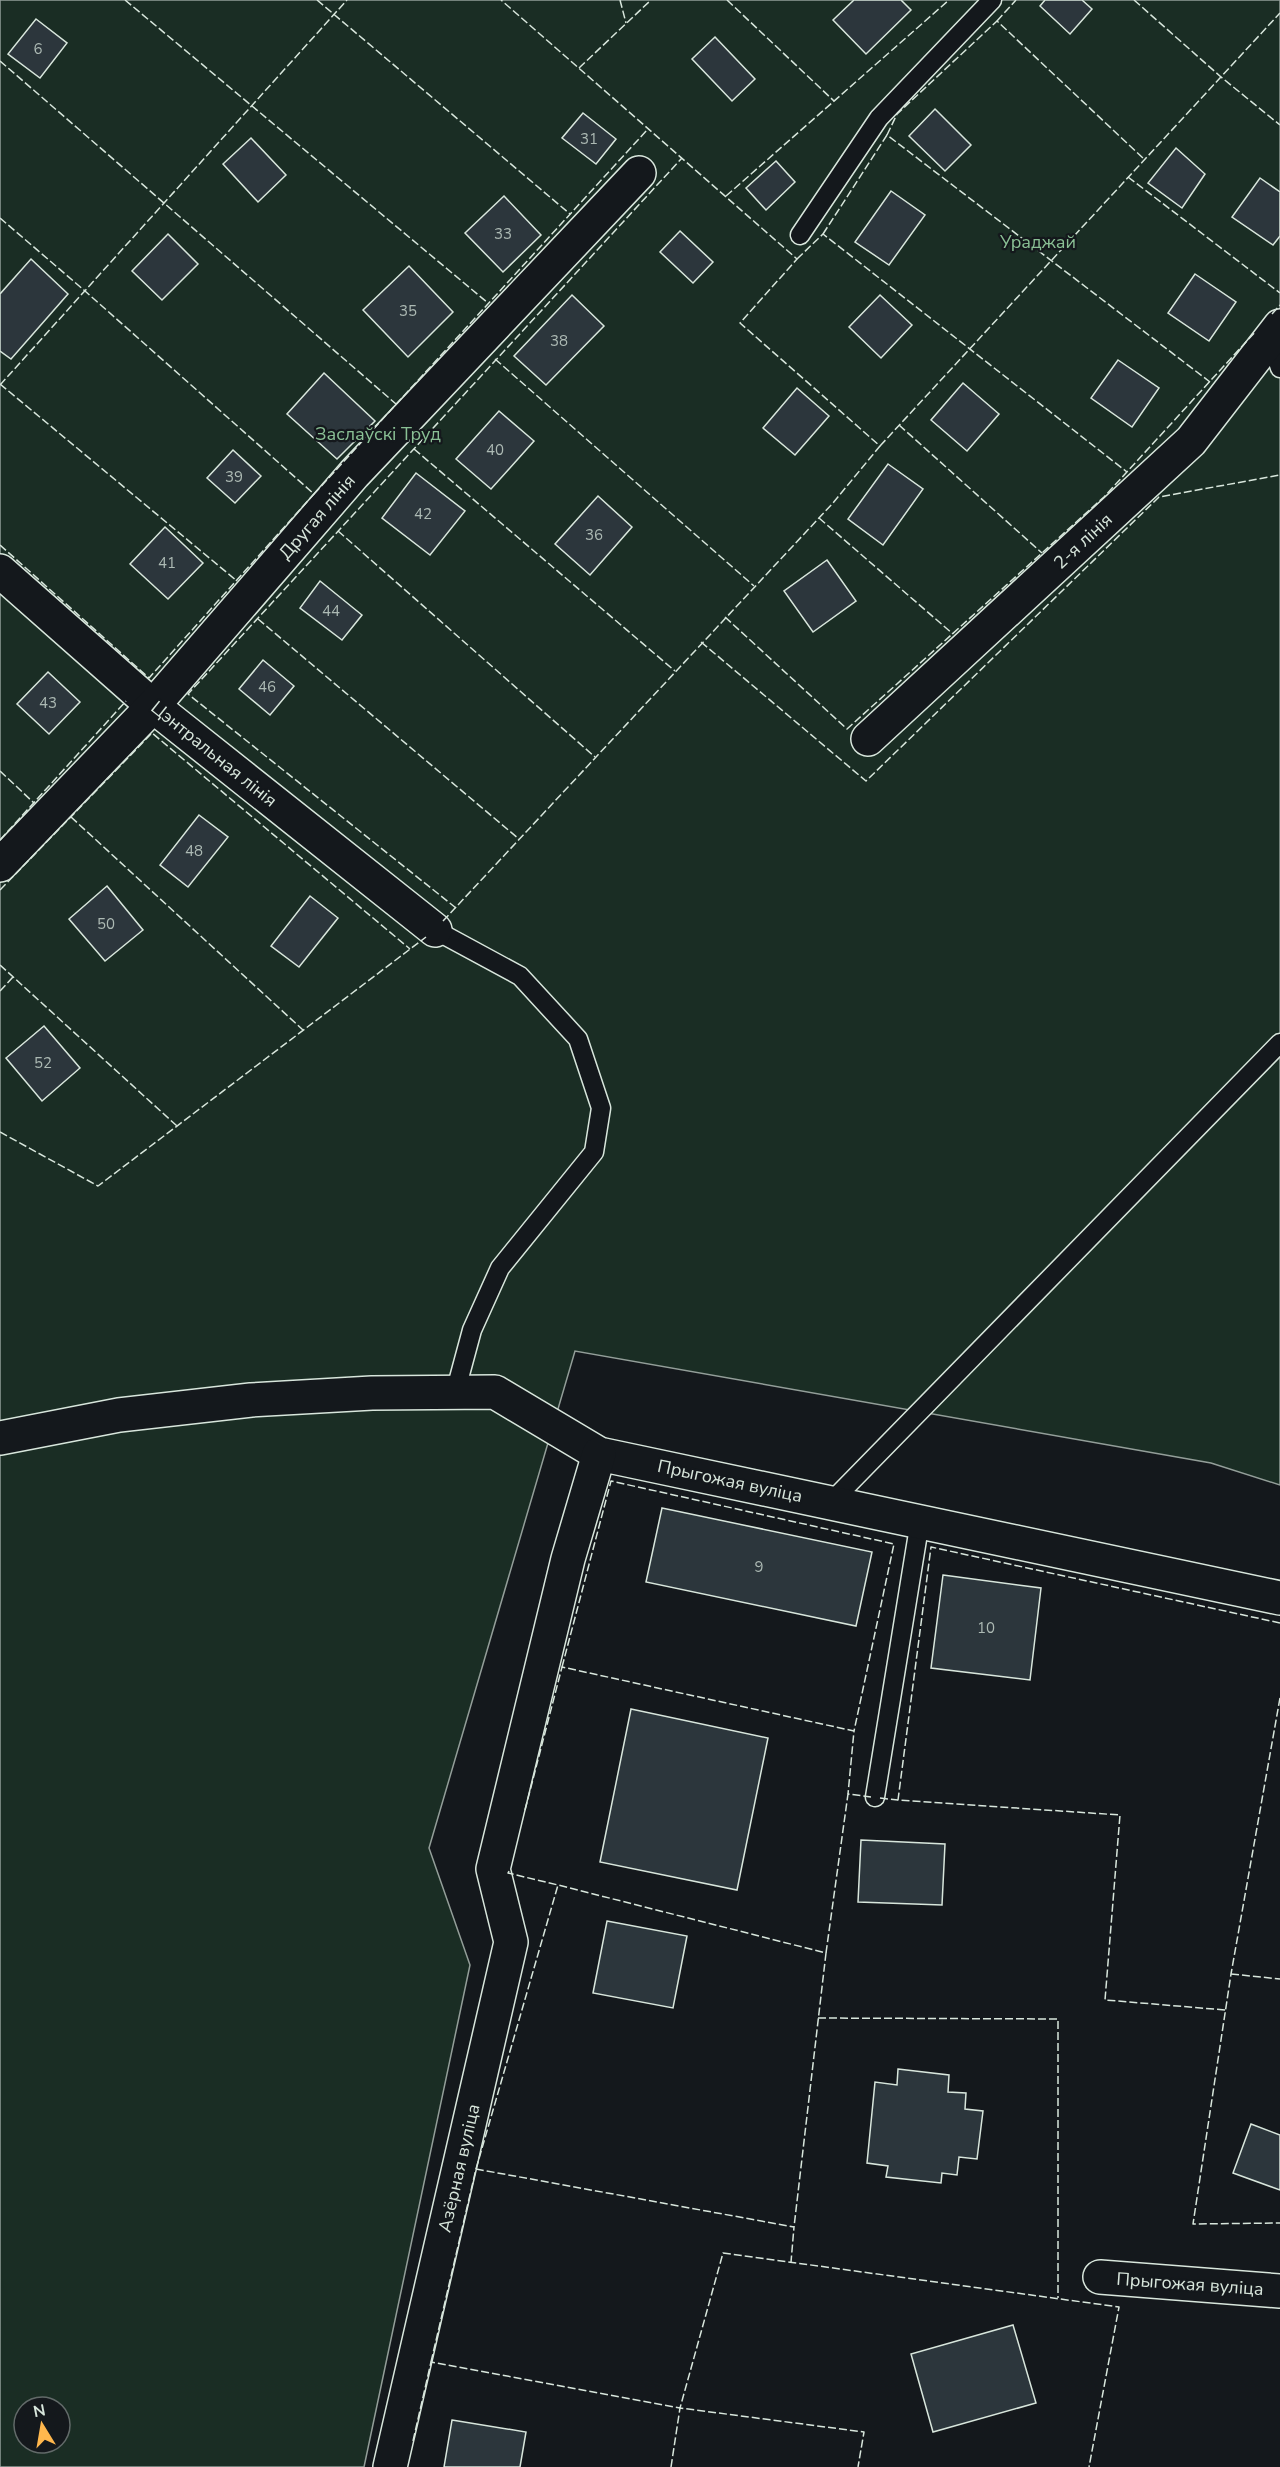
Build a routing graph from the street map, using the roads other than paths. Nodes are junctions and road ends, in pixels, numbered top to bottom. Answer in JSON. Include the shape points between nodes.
{"nodes":[{"id":1,"x":992,"y":0,"type":"edge"},
{"id":2,"x":639,"y":173,"type":"dead end"},
{"id":3,"x":800,"y":235,"type":"dead end"},
{"id":4,"x":1280,"y":326,"type":"edge"},
{"id":5,"x":1280,"y":336,"type":"edge"},
{"id":6,"x":1280,"y":368,"type":"edge"},
{"id":7,"x":0,"y":571,"type":"edge"},
{"id":8,"x":153,"y":706,"type":"junction"},
{"id":9,"x":868,"y":739,"type":"dead end"},
{"id":10,"x":0,"y":865,"type":"edge"},
{"id":11,"x":435,"y":930,"type":"joint"},
{"id":12,"x":1280,"y":1044,"type":"edge"},
{"id":13,"x":454,"y":1393,"type":"junction"},
{"id":14,"x":0,"y":1438,"type":"edge"},
{"id":15,"x":599,"y":1454,"type":"junction"},
{"id":16,"x":831,"y":1502,"type":"junction"},
{"id":17,"x":921,"y":1521,"type":"junction"},
{"id":18,"x":1280,"y":1598,"type":"edge"},
{"id":19,"x":875,"y":1797,"type":"dead end"},
{"id":20,"x":1100,"y":2277,"type":"dead end"},
{"id":21,"x":1280,"y":2291,"type":"edge"},
{"id":22,"x":390,"y":2467,"type":"edge"}],
"edges":[{"from":1,"to":3,"type":"lane","via":[[879,118]]},
{"from":2,"to":8,"type":"street","name":"Другая лінія","via":[[354,474]]},
{"from":4,"to":9,"type":"street","name":"2-я лінія","via":[[1191,441]]},
{"from":5,"to":6,"type":"lane","via":[[1275,353]]},
{"from":7,"to":8,"type":"street","name":"Цэнтральная лінія"},
{"from":8,"to":10,"type":"street","name":"Другая лінія"},
{"from":8,"to":11,"type":"street","name":"Цэнтральная лінія"},
{"from":11,"to":13,"type":"lane","via":[[520,976],[578,1039],[601,1108],[594,1152],[500,1268],[471,1330]]},
{"from":12,"to":16,"type":"lane"},
{"from":13,"to":14,"type":"street","name":"Прыгожая вуліца","via":[[372,1392],[251,1400],[119,1414]]},
{"from":13,"to":15,"type":"street","name":"Прыгожая вуліца","via":[[495,1392]]},
{"from":15,"to":16,"type":"street","name":"Прыгожая вуліца"},
{"from":15,"to":22,"type":"street","name":"Азёрная вуліца","via":[[568,1559],[493,1869],[511,1942]]},
{"from":16,"to":17,"type":"street","name":"Прыгожая вуліца"},
{"from":17,"to":18,"type":"street","name":"Прыгожая вуліца"},
{"from":17,"to":19,"type":"lane"},
{"from":20,"to":21,"type":"street","name":"Прыгожая вуліца"}]}
